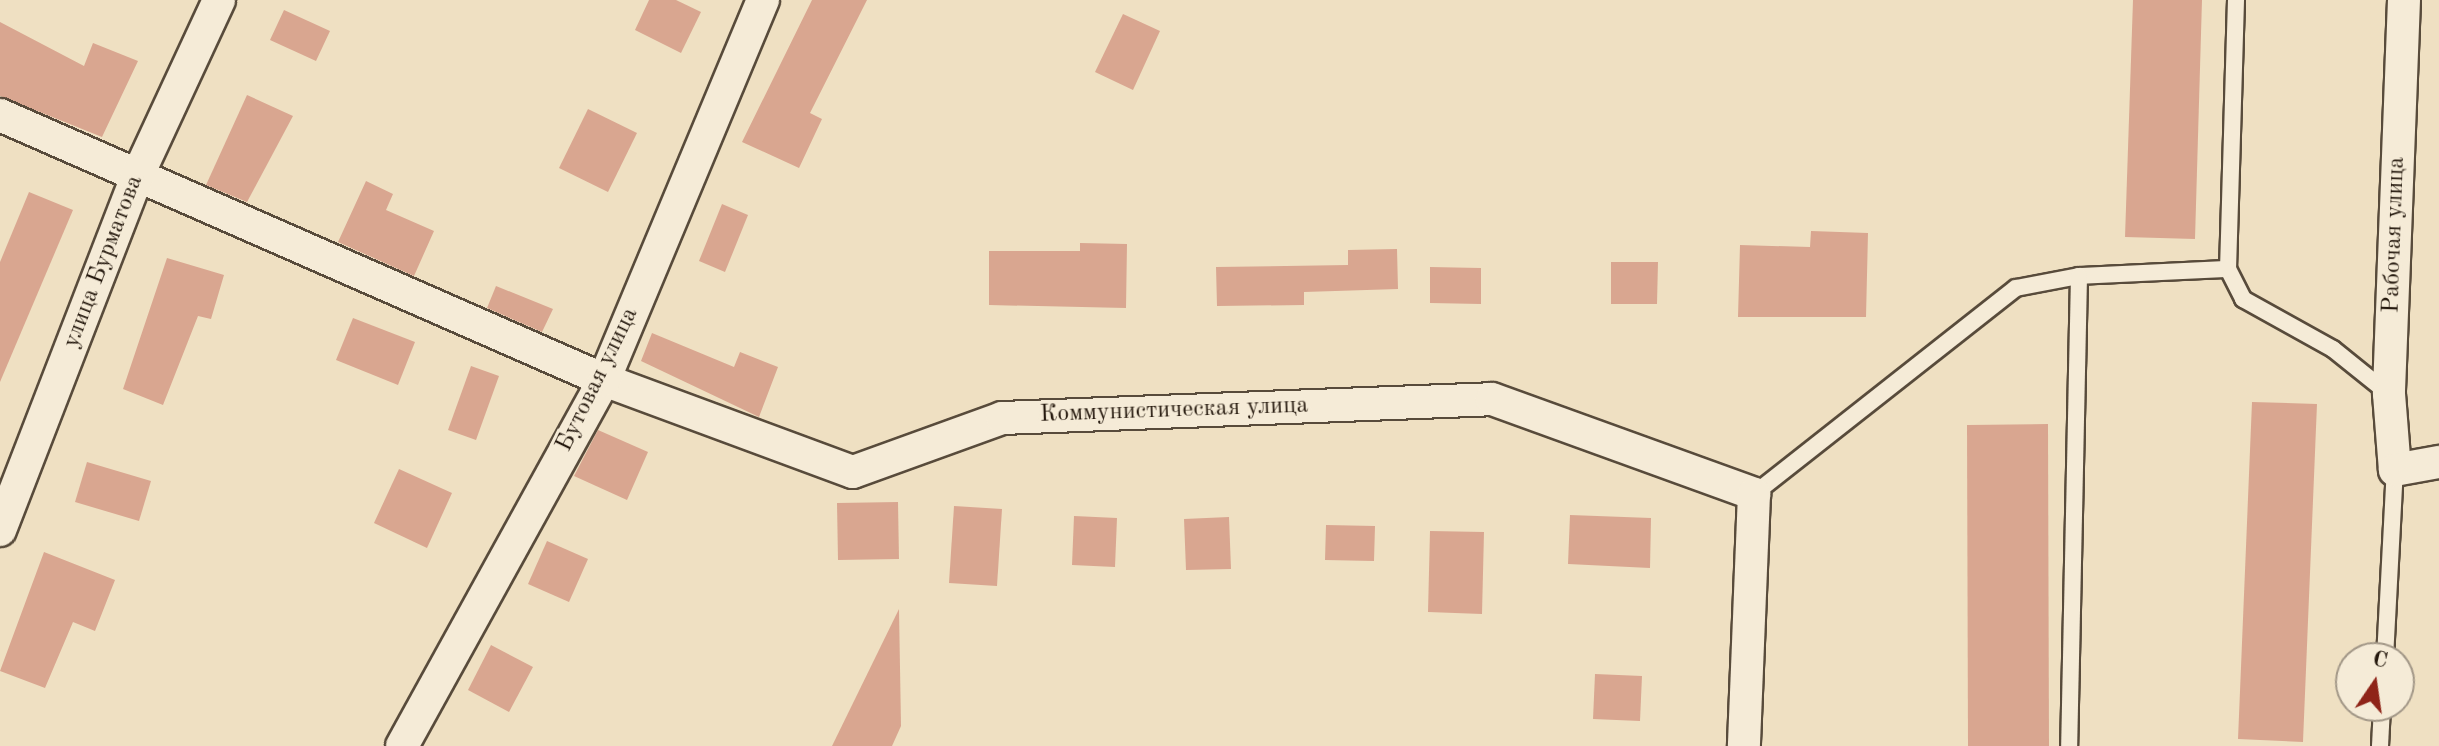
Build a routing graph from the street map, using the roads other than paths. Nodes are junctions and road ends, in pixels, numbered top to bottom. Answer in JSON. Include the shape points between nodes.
{"nodes":[{"id":1,"x":219,"y":0,"type":"edge"},
{"id":2,"x":763,"y":0,"type":"edge"},
{"id":3,"x":2236,"y":0,"type":"edge"},
{"id":4,"x":2404,"y":0,"type":"edge"},
{"id":5,"x":0,"y":115,"type":"edge"},
{"id":6,"x":136,"y":179,"type":"junction"},
{"id":7,"x":2228,"y":269,"type":"junction"},
{"id":8,"x":2079,"y":276,"type":"junction"},
{"id":9,"x":604,"y":380,"type":"junction"},
{"id":10,"x":2389,"y":394,"type":"junction"},
{"id":11,"x":2439,"y":462,"type":"edge"},
{"id":12,"x":2395,"y":470,"type":"junction"},
{"id":13,"x":1754,"y":494,"type":"junction"},
{"id":14,"x":0,"y":530,"type":"edge"},
{"id":15,"x":2386,"y":642,"type":"edge"},
{"id":16,"x":2381,"y":722,"type":"edge"},
{"id":17,"x":402,"y":746,"type":"edge"},
{"id":18,"x":1744,"y":746,"type":"edge"},
{"id":19,"x":2069,"y":746,"type":"edge"},
{"id":20,"x":2380,"y":746,"type":"edge"}],
"edges":[{"from":1,"to":6,"type":"street","name":"улица Бурматова"},
{"from":2,"to":9,"type":"street","name":"Бутовая улица"},
{"from":3,"to":7,"type":"lane"},
{"from":4,"to":10,"type":"street","name":"Рабочая улица"},
{"from":5,"to":6,"type":"street","name":"Коммунистическая улица"},
{"from":6,"to":9,"type":"street","name":"Коммунистическая улица"},
{"from":6,"to":14,"type":"street","name":"улица Бурматова"},
{"from":7,"to":8,"type":"lane"},
{"from":7,"to":10,"type":"lane","via":[[2243,299],[2333,349]]},
{"from":8,"to":13,"type":"lane","via":[[2016,288]]},
{"from":8,"to":19,"type":"lane"},
{"from":9,"to":13,"type":"street","name":"Коммунистическая улица","via":[[853,472],[1002,418],[1492,399]]},
{"from":9,"to":17,"type":"street","name":"Бутовая улица"},
{"from":10,"to":12,"type":"street","name":"Рабочая улица"},
{"from":11,"to":12,"type":"street"},
{"from":12,"to":15,"type":"lane"},
{"from":13,"to":18,"type":"street"},
{"from":16,"to":20,"type":"lane"}]}
